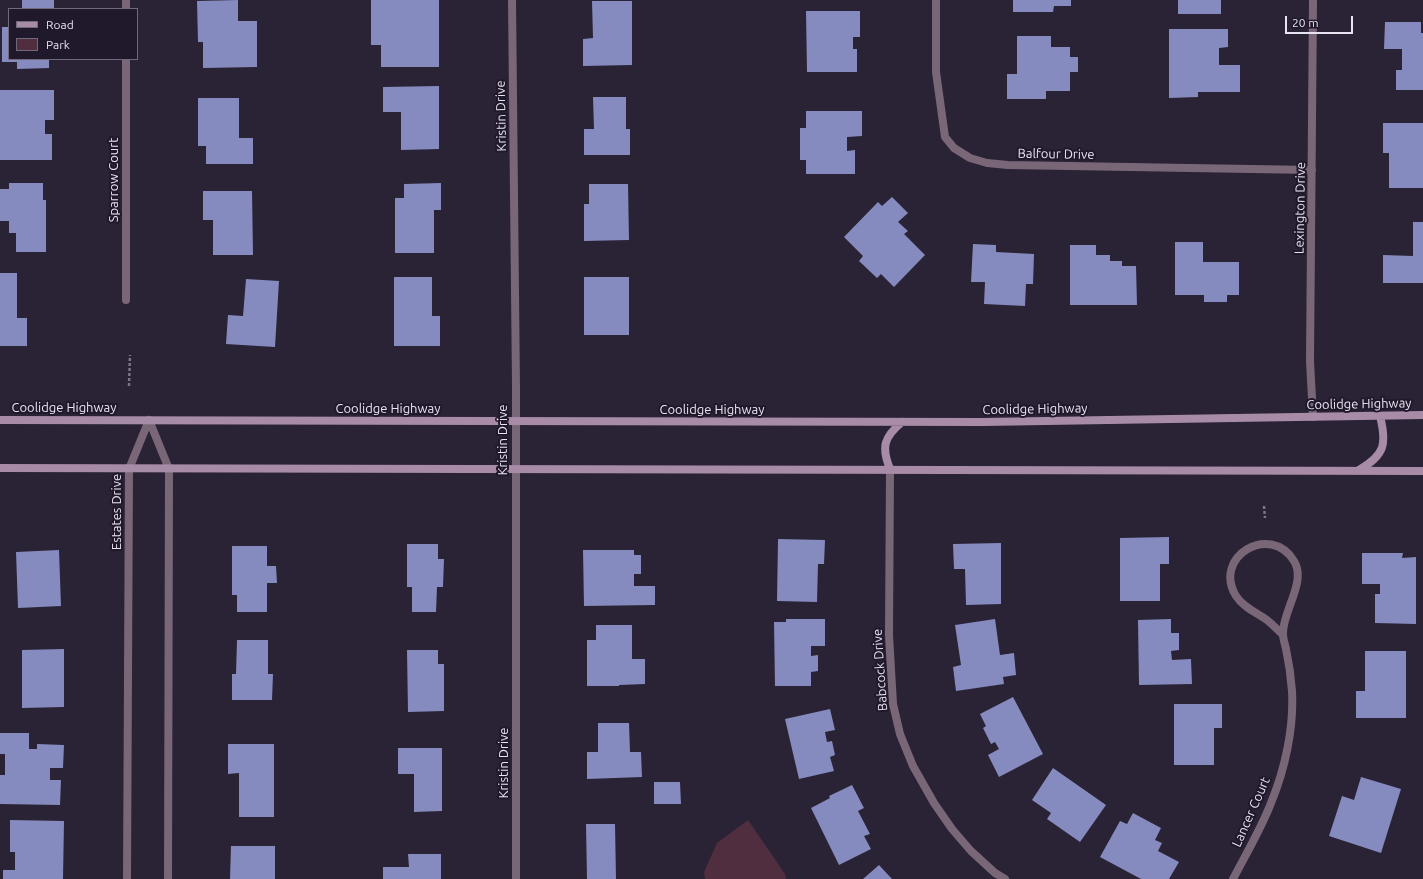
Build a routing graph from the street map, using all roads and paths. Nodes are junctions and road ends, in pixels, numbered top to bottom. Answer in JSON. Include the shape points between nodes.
{"nodes":[{"id":1,"x":512,"y":0,"type":"edge"},
{"id":2,"x":936,"y":0,"type":"edge"},
{"id":3,"x":1313,"y":0,"type":"edge"},
{"id":4,"x":126,"y":60,"type":"edge"},
{"id":5,"x":1312,"y":170,"type":"junction"},
{"id":6,"x":126,"y":300,"type":"dead end"},
{"id":7,"x":130,"y":355,"type":"dead end"},
{"id":8,"x":129,"y":386,"type":"dead end"},
{"id":9,"x":1423,"y":415,"type":"edge"},
{"id":10,"x":1380,"y":416,"type":"junction"},
{"id":11,"x":1313,"y":417,"type":"junction"},
{"id":12,"x":0,"y":420,"type":"edge"},
{"id":13,"x":149,"y":420,"type":"junction"},
{"id":14,"x":515,"y":422,"type":"junction"},
{"id":15,"x":902,"y":422,"type":"junction"},
{"id":16,"x":0,"y":468,"type":"edge"},
{"id":17,"x":129,"y":469,"type":"junction"},
{"id":18,"x":169,"y":469,"type":"junction"},
{"id":19,"x":515,"y":469,"type":"junction"},
{"id":20,"x":890,"y":469,"type":"junction"},
{"id":21,"x":1358,"y":470,"type":"junction"},
{"id":22,"x":1423,"y":471,"type":"edge"},
{"id":23,"x":1264,"y":506,"type":"dead end"},
{"id":24,"x":1264,"y":518,"type":"dead end"},
{"id":25,"x":1283,"y":635,"type":"junction"},
{"id":26,"x":127,"y":879,"type":"edge"},
{"id":27,"x":168,"y":879,"type":"edge"},
{"id":28,"x":516,"y":879,"type":"edge"},
{"id":29,"x":1005,"y":879,"type":"edge"},
{"id":30,"x":1233,"y":879,"type":"edge"}],
"edges":[{"from":1,"to":14,"type":"street","name":"Kristin Drive"},
{"from":2,"to":5,"type":"street","name":"Balfour Drive","via":[[936,72],[945,137],[954,148],[970,158],[1008,165]]},
{"from":3,"to":5,"type":"street","name":"Lexington Drive"},
{"from":4,"to":6,"type":"street","name":"Sparrow Court"},
{"from":5,"to":11,"type":"street","name":"Lexington Drive","via":[[1310,361]]},
{"from":7,"to":8,"type":"path"},
{"from":9,"to":10,"type":"main road","name":"Coolidge Highway"},
{"from":10,"to":11,"type":"main road","name":"Coolidge Highway"},
{"from":10,"to":21,"type":"main road","via":[[1384,439],[1382,449],[1377,458]]},
{"from":11,"to":15,"type":"main road","name":"Coolidge Highway"},
{"from":12,"to":13,"type":"main road","name":"Coolidge Highway"},
{"from":13,"to":14,"type":"main road","name":"Coolidge Highway"},
{"from":13,"to":17,"type":"street","name":"Estates Drive"},
{"from":13,"to":18,"type":"street"},
{"from":14,"to":15,"type":"main road","name":"Coolidge Highway"},
{"from":14,"to":19,"type":"street","name":"Kristin Drive"},
{"from":15,"to":20,"type":"main road","via":[[886,440],[884,450]]},
{"from":16,"to":17,"type":"main road"},
{"from":17,"to":18,"type":"main road"},
{"from":17,"to":26,"type":"street","name":"Estates Drive"},
{"from":18,"to":19,"type":"main road"},
{"from":18,"to":27,"type":"street"},
{"from":19,"to":20,"type":"main road"},
{"from":19,"to":28,"type":"street","name":"Kristin Drive"},
{"from":20,"to":21,"type":"main road"},
{"from":20,"to":29,"type":"street","name":"Babcock Drive","via":[[889,643],[893,704],[900,734],[913,766],[952,829],[971,851]]},
{"from":21,"to":22,"type":"main road"},
{"from":23,"to":24,"type":"path"},
{"from":25,"to":25,"type":"street","name":"Lancer Court","via":[[1236,597],[1231,571],[1237,558],[1255,545],[1273,545],[1284,550],[1296,564],[1296,585],[1284,622]]},
{"from":25,"to":30,"type":"street","name":"Lancer Court","via":[[1292,692],[1289,735],[1284,760],[1271,804]]}]}
